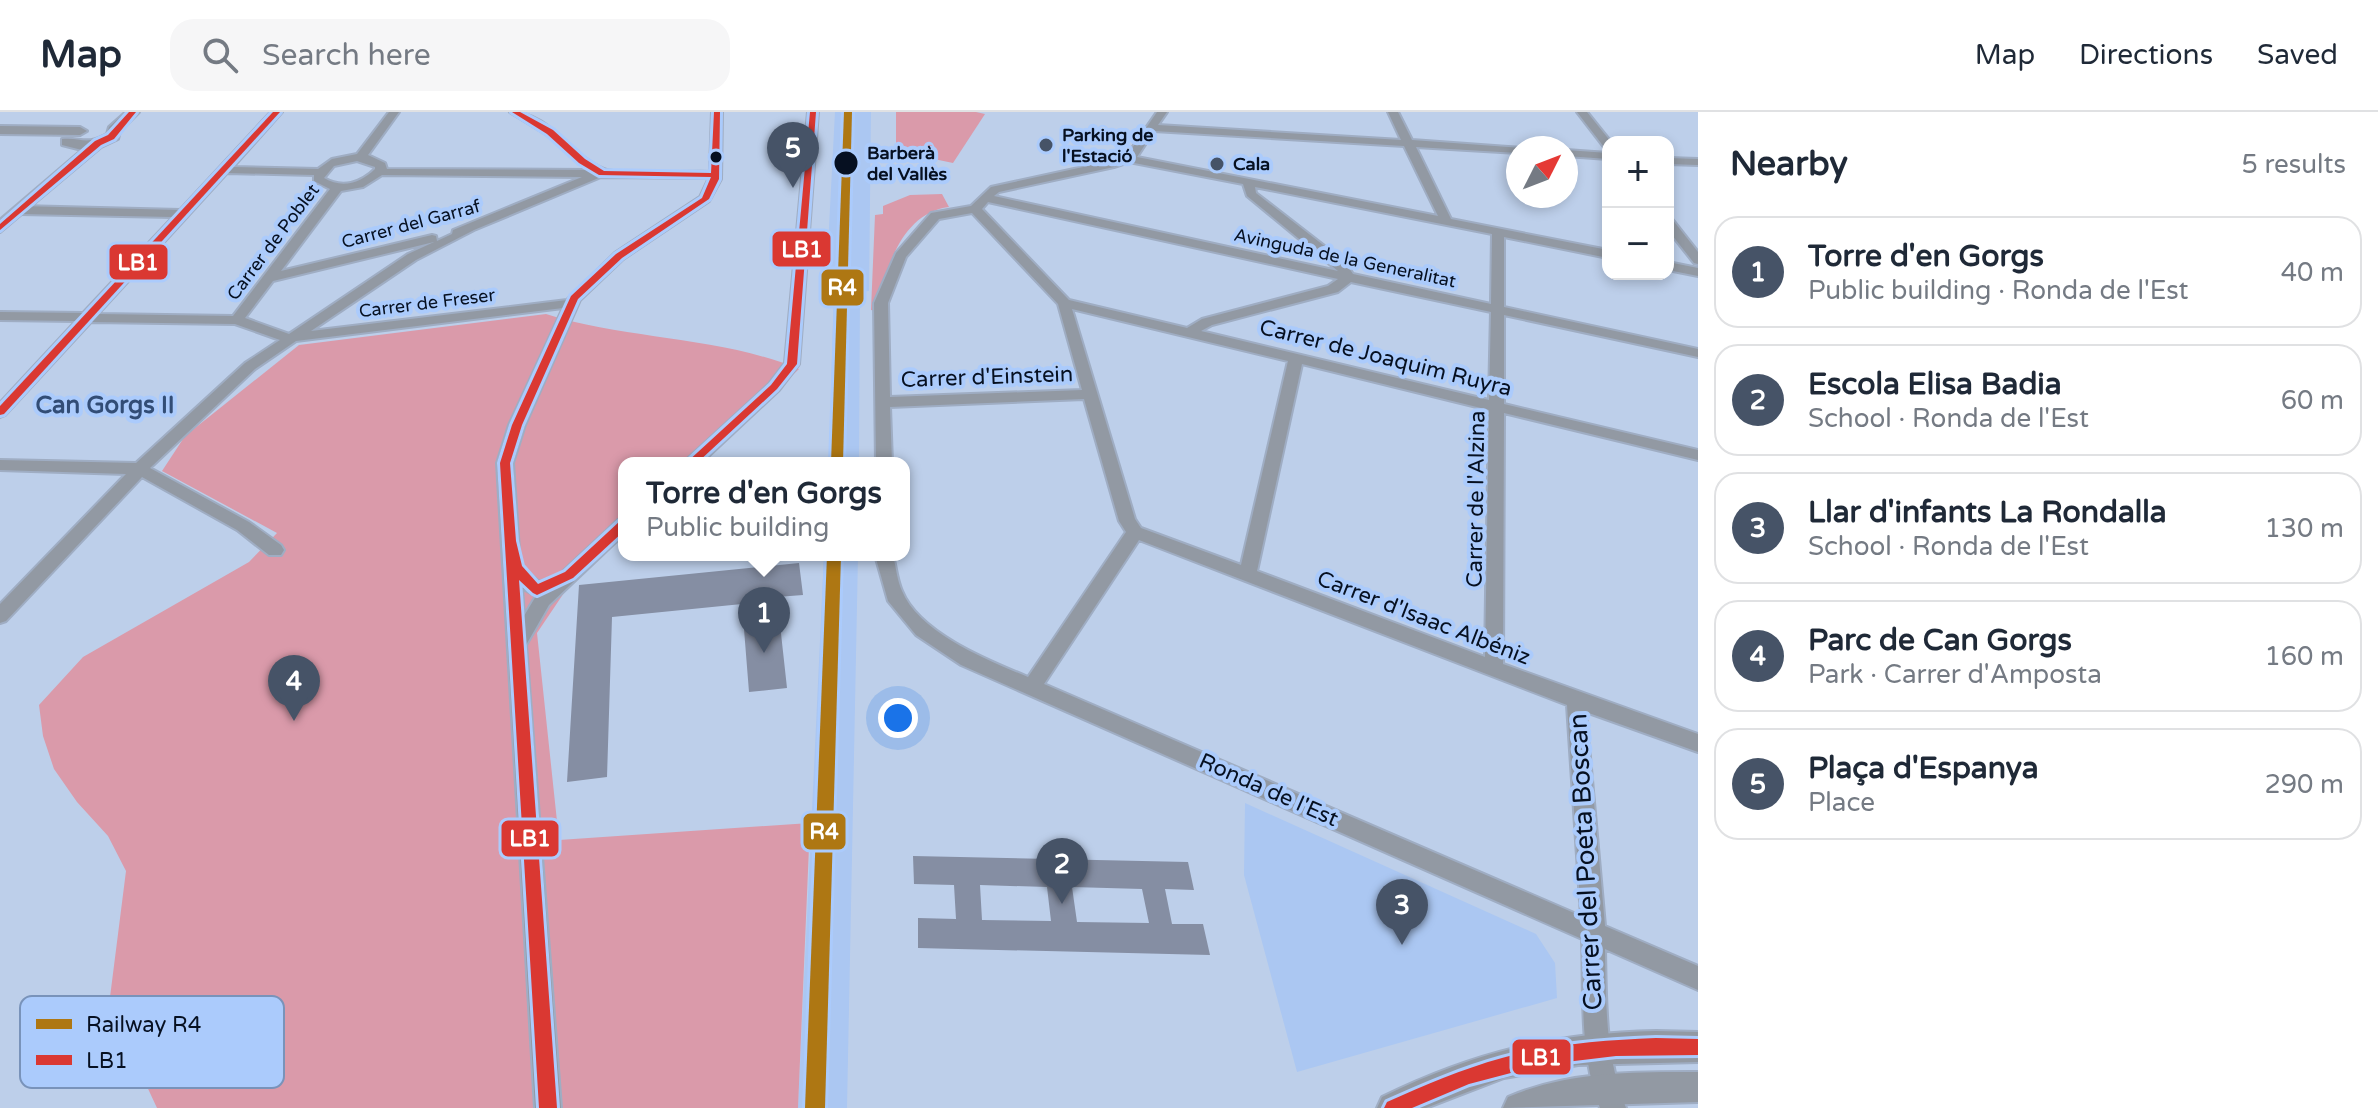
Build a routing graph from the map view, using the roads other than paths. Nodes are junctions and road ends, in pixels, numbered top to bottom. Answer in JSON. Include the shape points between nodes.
{"nodes":[{"id":1,"x":133,"y":112,"type":"edge"},
{"id":2,"x":277,"y":112,"type":"edge"},
{"id":3,"x":394,"y":112,"type":"edge"},
{"id":4,"x":515,"y":112,"type":"edge"},
{"id":5,"x":717,"y":112,"type":"edge"},
{"id":6,"x":813,"y":112,"type":"edge"},
{"id":7,"x":1162,"y":112,"type":"edge"},
{"id":8,"x":1393,"y":112,"type":"edge"},
{"id":9,"x":1582,"y":112,"type":"edge"},
{"id":10,"x":97,"y":123,"type":"edge"},
{"id":11,"x":1153,"y":128,"type":"junction"},
{"id":12,"x":0,"y":130,"type":"edge"},
{"id":13,"x":114,"y":130,"type":"junction"},
{"id":14,"x":1602,"y":137,"type":"edge"},
{"id":15,"x":0,"y":140,"type":"edge"},
{"id":16,"x":98,"y":143,"type":"junction"},
{"id":17,"x":1406,"y":143,"type":"junction"},
{"id":18,"x":69,"y":144,"type":"junction"},
{"id":19,"x":1506,"y":149,"type":"edge"},
{"id":20,"x":1578,"y":154,"type":"edge"},
{"id":21,"x":1602,"y":156,"type":"edge"},
{"id":22,"x":360,"y":158,"type":"junction"},
{"id":23,"x":1128,"y":158,"type":"junction"},
{"id":24,"x":1674,"y":161,"type":"edge"},
{"id":25,"x":1698,"y":162,"type":"edge"},
{"id":26,"x":223,"y":170,"type":"junction"},
{"id":27,"x":319,"y":172,"type":"junction"},
{"id":28,"x":379,"y":172,"type":"junction"},
{"id":29,"x":602,"y":173,"type":"junction"},
{"id":30,"x":713,"y":175,"type":"junction"},
{"id":31,"x":1248,"y":182,"type":"junction"},
{"id":32,"x":338,"y":187,"type":"junction"},
{"id":33,"x":980,"y":204,"type":"junction"},
{"id":34,"x":0,"y":208,"type":"edge"},
{"id":35,"x":20,"y":210,"type":"junction"},
{"id":36,"x":183,"y":214,"type":"junction"},
{"id":37,"x":1447,"y":223,"type":"junction"},
{"id":38,"x":0,"y":228,"type":"edge"},
{"id":39,"x":1674,"y":230,"type":"edge"},
{"id":40,"x":468,"y":231,"type":"junction"},
{"id":41,"x":1498,"y":233,"type":"junction"},
{"id":42,"x":1602,"y":253,"type":"edge"},
{"id":43,"x":1698,"y":260,"type":"edge"},
{"id":44,"x":1674,"y":267,"type":"edge"},
{"id":45,"x":1698,"y":272,"type":"edge"},
{"id":46,"x":1349,"y":277,"type":"junction"},
{"id":47,"x":269,"y":278,"type":"junction"},
{"id":48,"x":571,"y":303,"type":"junction"},
{"id":49,"x":1064,"y":303,"type":"junction"},
{"id":50,"x":1498,"y":309,"type":"junction"},
{"id":51,"x":0,"y":316,"type":"edge"},
{"id":52,"x":89,"y":317,"type":"junction"},
{"id":53,"x":237,"y":320,"type":"junction"},
{"id":54,"x":1188,"y":333,"type":"junction"},
{"id":55,"x":288,"y":338,"type":"junction"},
{"id":56,"x":1698,"y":353,"type":"edge"},
{"id":57,"x":1296,"y":358,"type":"junction"},
{"id":58,"x":1091,"y":394,"type":"junction"},
{"id":59,"x":884,"y":402,"type":"junction"},
{"id":60,"x":1498,"y":407,"type":"junction"},
{"id":61,"x":0,"y":412,"type":"edge"},
{"id":62,"x":1698,"y":455,"type":"edge"},
{"id":63,"x":698,"y":457,"type":"edge"},
{"id":64,"x":884,"y":457,"type":"edge"},
{"id":65,"x":0,"y":465,"type":"edge"},
{"id":66,"x":139,"y":469,"type":"junction"},
{"id":67,"x":618,"y":530,"type":"edge"},
{"id":68,"x":1135,"y":532,"type":"junction"},
{"id":69,"x":275,"y":550,"type":"dead end"},
{"id":70,"x":885,"y":561,"type":"edge"},
{"id":71,"x":511,"y":565,"type":"junction"},
{"id":72,"x":569,"y":575,"type":"junction"},
{"id":73,"x":1247,"y":576,"type":"junction"},
{"id":74,"x":0,"y":616,"type":"edge"},
{"id":75,"x":517,"y":645,"type":"junction"},
{"id":76,"x":1494,"y":669,"type":"junction"},
{"id":77,"x":1032,"y":687,"type":"junction"},
{"id":78,"x":1576,"y":700,"type":"junction"},
{"id":79,"x":1698,"y":743,"type":"edge"},
{"id":80,"x":1594,"y":933,"type":"junction"},
{"id":81,"x":1698,"y":978,"type":"edge"},
{"id":82,"x":1698,"y":1047,"type":"edge"},
{"id":83,"x":1602,"y":1079,"type":"edge"},
{"id":84,"x":1698,"y":1087,"type":"edge"},
{"id":85,"x":548,"y":1108,"type":"edge"},
{"id":86,"x":1393,"y":1108,"type":"edge"},
{"id":87,"x":1519,"y":1108,"type":"edge"}],
"edges":[{"from":1,"to":13,"type":"street"},
{"from":2,"to":26,"type":"street"},
{"from":3,"to":22,"type":"street"},
{"from":4,"to":29,"type":"street"},
{"from":5,"to":30,"type":"street"},
{"from":6,"to":63,"type":"street","via":[[792,364]]},
{"from":7,"to":11,"type":"street"},
{"from":8,"to":17,"type":"street"},
{"from":9,"to":14,"type":"street"},
{"from":10,"to":12,"type":"street"},
{"from":10,"to":13,"type":"street"},
{"from":10,"to":18,"type":"street"},
{"from":11,"to":17,"type":"street"},
{"from":11,"to":23,"type":"street"},
{"from":13,"to":16,"type":"street"},
{"from":15,"to":18,"type":"street"},
{"from":16,"to":18,"type":"street"},
{"from":16,"to":35,"type":"street"},
{"from":17,"to":19,"type":"street"},
{"from":17,"to":37,"type":"street"},
{"from":18,"to":34,"type":"street"},
{"from":20,"to":21,"type":"street"},
{"from":22,"to":27,"type":"street","via":[[337,161]]},
{"from":22,"to":28,"type":"street","via":[[379,162]]},
{"from":23,"to":31,"type":"street"},
{"from":23,"to":33,"type":"street","via":[[995,189]]},
{"from":24,"to":25,"type":"street"},
{"from":26,"to":27,"type":"street"},
{"from":26,"to":36,"type":"street"},
{"from":27,"to":32,"type":"street","via":[[321,183]]},
{"from":28,"to":29,"type":"street"},
{"from":28,"to":32,"type":"street","via":[[367,182]]},
{"from":29,"to":30,"type":"street"},
{"from":29,"to":40,"type":"street","name":"Carrer del Garraf"},
{"from":30,"to":48,"type":"street","via":[[705,199],[619,256]]},
{"from":31,"to":37,"type":"street"},
{"from":31,"to":46,"type":"street","via":[[1251,194]]},
{"from":32,"to":47,"type":"street","name":"Carrer de Poblet"},
{"from":33,"to":46,"type":"street","name":"Avinguda de la Generalitat"},
{"from":33,"to":49,"type":"street"},
{"from":33,"to":59,"type":"street","via":[[935,216],[890,275],[881,303]]},
{"from":35,"to":36,"type":"street"},
{"from":35,"to":38,"type":"street"},
{"from":36,"to":52,"type":"street"},
{"from":37,"to":41,"type":"street"},
{"from":39,"to":43,"type":"street"},
{"from":40,"to":47,"type":"street","name":"Carrer del Garraf"},
{"from":40,"to":55,"type":"street","via":[[412,257]]},
{"from":41,"to":42,"type":"street"},
{"from":41,"to":50,"type":"street","name":"Carrer de l'Alzina"},
{"from":44,"to":45,"type":"street"},
{"from":46,"to":50,"type":"street","name":"Avinguda de la Generalitat"},
{"from":46,"to":54,"type":"street","via":[[1333,289],[1207,322]]},
{"from":47,"to":53,"type":"street","name":"Carrer de Poblet"},
{"from":48,"to":55,"type":"street","name":"Carrer de Freser"},
{"from":48,"to":71,"type":"street","via":[[505,463]]},
{"from":49,"to":54,"type":"street","name":"Carrer de Joaquim Ruyra"},
{"from":49,"to":58,"type":"street"},
{"from":50,"to":56,"type":"street","name":"Avinguda de la Generalitat"},
{"from":50,"to":60,"type":"street","name":"Carrer de l'Alzina"},
{"from":51,"to":52,"type":"street"},
{"from":52,"to":53,"type":"street"},
{"from":52,"to":61,"type":"street"},
{"from":53,"to":55,"type":"street"},
{"from":54,"to":57,"type":"street","name":"Carrer de Joaquim Ruyra"},
{"from":55,"to":66,"type":"street","via":[[250,366]]},
{"from":57,"to":60,"type":"street","name":"Carrer de Joaquim Ruyra"},
{"from":57,"to":73,"type":"street"},
{"from":58,"to":59,"type":"street","name":"Carrer d'Einstein"},
{"from":58,"to":68,"type":"street","via":[[1127,521]]},
{"from":59,"to":64,"type":"street"},
{"from":60,"to":62,"type":"street","name":"Carrer de Joaquim Ruyra"},
{"from":60,"to":76,"type":"street","name":"Carrer de l'Alzina"},
{"from":65,"to":66,"type":"street"},
{"from":66,"to":69,"type":"street","via":[[243,526]]},
{"from":66,"to":74,"type":"street"},
{"from":67,"to":72,"type":"street"},
{"from":68,"to":73,"type":"street","name":"Carrer d'Isaac Albéniz"},
{"from":68,"to":77,"type":"street"},
{"from":70,"to":77,"type":"street","name":"Ronda de l'Est","via":[[894,596],[922,630],[968,660]]},
{"from":71,"to":72,"type":"street","via":[[537,590]]},
{"from":71,"to":75,"type":"street"},
{"from":72,"to":75,"type":"street","via":[[543,600]]},
{"from":73,"to":76,"type":"street","name":"Carrer d'Isaac Albéniz"},
{"from":75,"to":85,"type":"street"},
{"from":76,"to":78,"type":"street","name":"Carrer d'Isaac Albéniz"},
{"from":77,"to":80,"type":"street","name":"Ronda de l'Est"},
{"from":78,"to":79,"type":"street","name":"Carrer d'Isaac Albéniz"},
{"from":78,"to":80,"type":"street","name":"Carrer del Poeta Boscan"},
{"from":80,"to":81,"type":"street","name":"Ronda de l'Est"},
{"from":80,"to":83,"type":"street","name":"Carrer del Poeta Boscan"},
{"from":82,"to":83,"type":"street","via":[[1659,1044]]},
{"from":83,"to":84,"type":"street"},
{"from":83,"to":86,"type":"street","via":[[1551,1050],[1467,1072]]},
{"from":83,"to":87,"type":"street"}]}
